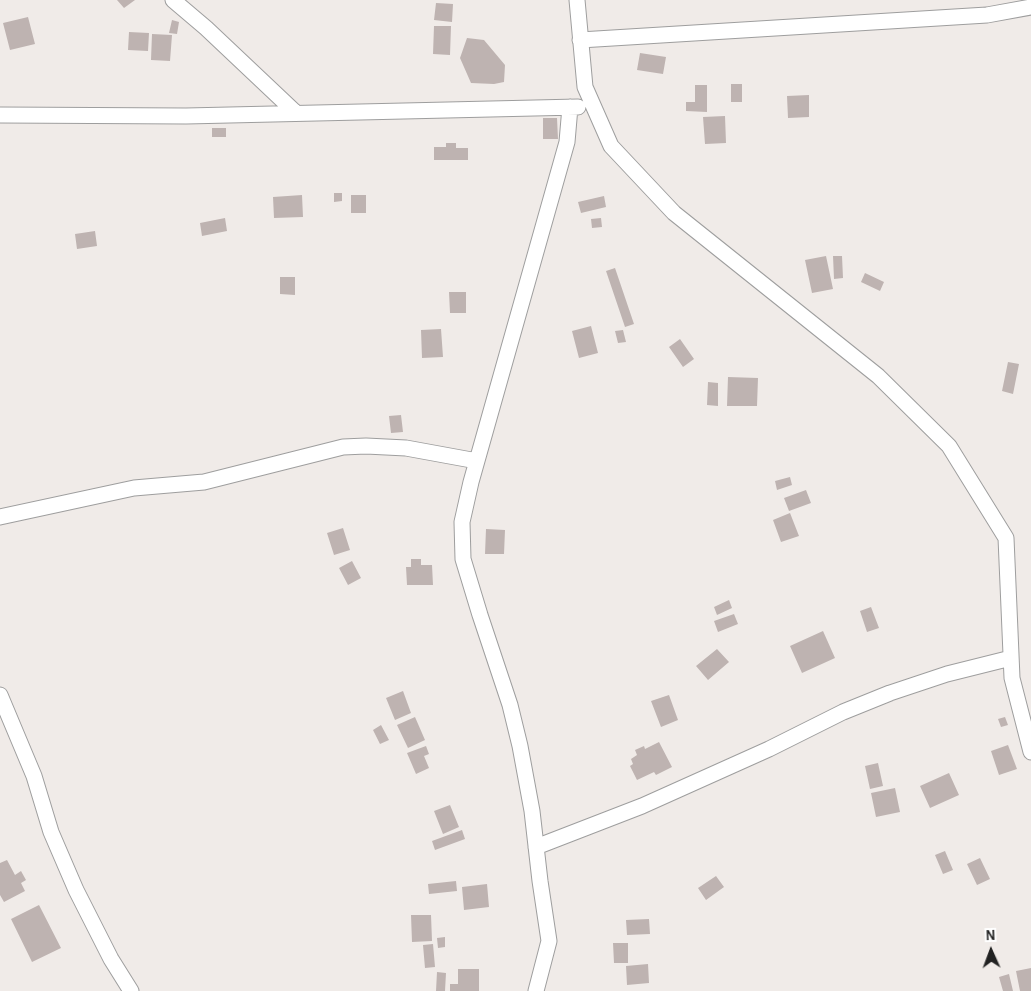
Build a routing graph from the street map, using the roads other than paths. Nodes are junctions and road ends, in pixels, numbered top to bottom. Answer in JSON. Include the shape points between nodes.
{"nodes":[{"id":1,"x":173,"y":0,"type":"edge"},
{"id":2,"x":577,"y":0,"type":"edge"},
{"id":3,"x":1031,"y":6,"type":"edge"},
{"id":4,"x":580,"y":40,"type":"junction"},
{"id":5,"x":570,"y":107,"type":"junction"},
{"id":6,"x":594,"y":107,"type":"junction"},
{"id":7,"x":296,"y":113,"type":"junction"},
{"id":8,"x":0,"y":115,"type":"edge"},
{"id":9,"x":477,"y":461,"type":"junction"},
{"id":10,"x":0,"y":517,"type":"edge"},
{"id":11,"x":1011,"y":658,"type":"junction"},
{"id":12,"x":0,"y":695,"type":"edge"},
{"id":13,"x":1031,"y":752,"type":"edge"},
{"id":14,"x":536,"y":847,"type":"junction"},
{"id":15,"x":131,"y":991,"type":"edge"},
{"id":16,"x":536,"y":991,"type":"edge"}],
"edges":[{"from":1,"to":7,"type":"street"},
{"from":2,"to":4,"type":"street"},
{"from":3,"to":4,"type":"street","via":[[987,15]]},
{"from":4,"to":6,"type":"street","via":[[585,87]]},
{"from":5,"to":6,"type":"street"},
{"from":5,"to":7,"type":"street"},
{"from":5,"to":9,"type":"street","via":[[567,142]]},
{"from":6,"to":11,"type":"street","via":[[611,146],[674,213],[878,376],[949,446],[1006,538]]},
{"from":7,"to":8,"type":"street"},
{"from":9,"to":10,"type":"street","via":[[406,448],[344,447],[204,482],[134,488]]},
{"from":9,"to":14,"type":"street","via":[[462,522],[464,559],[510,705]]},
{"from":11,"to":13,"type":"street","via":[[1012,678]]},
{"from":11,"to":14,"type":"street","via":[[890,692],[642,806]]},
{"from":12,"to":15,"type":"street","via":[[76,890]]},
{"from":14,"to":16,"type":"street","via":[[549,941]]}]}
